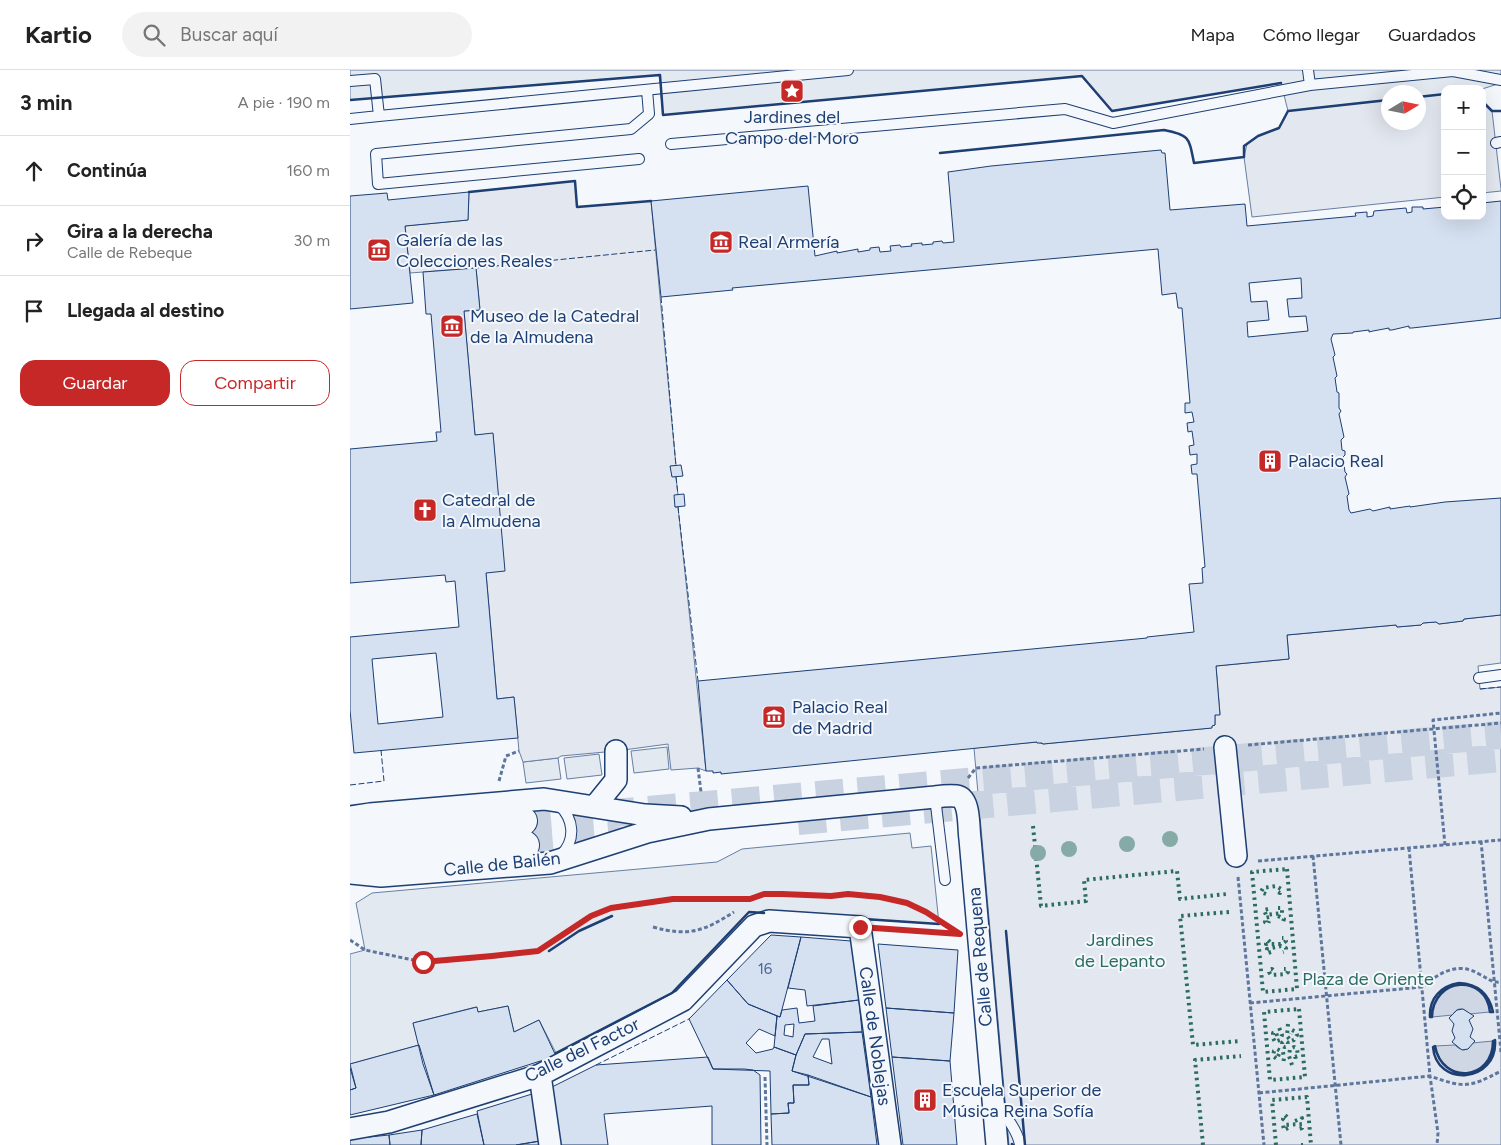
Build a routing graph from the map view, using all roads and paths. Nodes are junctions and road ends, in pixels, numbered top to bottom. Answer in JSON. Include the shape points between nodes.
{"nodes":[{"id":1,"x":848,"y":70,"type":"edge"},
{"id":2,"x":1308,"y":70,"type":"edge"},
{"id":3,"x":1453,"y":70,"type":"edge"},
{"id":4,"x":1501,"y":80,"type":"edge"},
{"id":5,"x":350,"y":81,"type":"edge"},
{"id":6,"x":1310,"y":85,"type":"junction"},
{"id":7,"x":648,"y":90,"type":"junction"},
{"id":8,"x":379,"y":116,"type":"junction"},
{"id":9,"x":350,"y":119,"type":"edge"},
{"id":10,"x":671,"y":144,"type":"dead end"},
{"id":11,"x":639,"y":159,"type":"dead end"},
{"id":12,"x":1501,"y":675,"type":"edge"},
{"id":13,"x":1479,"y":678,"type":"dead end"},
{"id":14,"x":1501,"y":713,"type":"edge"},
{"id":15,"x":1224,"y":747,"type":"dead end"},
{"id":16,"x":519,"y":751,"type":"dead end"},
{"id":17,"x":616,"y":751,"type":"dead end"},
{"id":18,"x":698,"y":768,"type":"dead end"},
{"id":19,"x":497,"y":786,"type":"dead end"},
{"id":20,"x":701,"y":792,"type":"dead end"},
{"id":21,"x":935,"y":797,"type":"junction"},
{"id":22,"x":544,"y":799,"type":"junction"},
{"id":23,"x":595,"y":806,"type":"junction"},
{"id":24,"x":350,"y":817,"type":"edge"},
{"id":25,"x":709,"y":819,"type":"junction"},
{"id":26,"x":350,"y":833,"type":"edge"},
{"id":27,"x":1501,"y":840,"type":"edge"},
{"id":28,"x":1481,"y":842,"type":"junction"},
{"id":29,"x":1445,"y":845,"type":"junction"},
{"id":30,"x":1409,"y":848,"type":"junction"},
{"id":31,"x":1313,"y":856,"type":"junction"},
{"id":32,"x":350,"y":858,"type":"edge"},
{"id":33,"x":1236,"y":859,"type":"junction"},
{"id":34,"x":550,"y":863,"type":"junction"},
{"id":35,"x":350,"y":873,"type":"edge"},
{"id":36,"x":945,"y":880,"type":"dead end"},
{"id":37,"x":750,"y":899,"type":"junction"},
{"id":38,"x":745,"y":903,"type":"dead end"},
{"id":39,"x":740,"y":907,"type":"dead end"},
{"id":40,"x":654,"y":927,"type":"dead end"},
{"id":41,"x":860,"y":927,"type":"junction"},
{"id":42,"x":350,"y":940,"type":"edge"},
{"id":43,"x":1501,"y":982,"type":"edge"},
{"id":44,"x":1494,"y":983,"type":"junction"},
{"id":45,"x":1422,"y":987,"type":"junction"},
{"id":46,"x":1326,"y":996,"type":"junction"},
{"id":47,"x":1250,"y":1004,"type":"junction"},
{"id":48,"x":1501,"y":1052,"type":"edge"},
{"id":49,"x":1501,"y":1071,"type":"edge"},
{"id":50,"x":540,"y":1075,"type":"junction"},
{"id":51,"x":765,"y":1076,"type":"dead end"},
{"id":52,"x":1430,"y":1076,"type":"junction"},
{"id":53,"x":1335,"y":1085,"type":"junction"},
{"id":54,"x":1259,"y":1093,"type":"junction"},
{"id":55,"x":993,"y":1101,"type":"junction"},
{"id":56,"x":350,"y":1129,"type":"edge"},
{"id":57,"x":550,"y":1145,"type":"edge"},
{"id":58,"x":767,"y":1145,"type":"edge"},
{"id":59,"x":890,"y":1145,"type":"edge"},
{"id":60,"x":997,"y":1145,"type":"edge"},
{"id":61,"x":1020,"y":1145,"type":"edge"},
{"id":62,"x":1264,"y":1145,"type":"edge"},
{"id":63,"x":1341,"y":1145,"type":"edge"},
{"id":64,"x":1436,"y":1145,"type":"edge"}],
"edges":[{"from":1,"to":7,"type":"lane"},
{"from":2,"to":6,"type":"lane"},
{"from":3,"to":4,"type":"lane"},
{"from":3,"to":6,"type":"lane"},
{"from":5,"to":8,"type":"lane","via":[[375,79]]},
{"from":6,"to":10,"type":"lane","via":[[1113,123],[1065,109]]},
{"from":7,"to":8,"type":"lane"},
{"from":7,"to":11,"type":"lane","via":[[650,114],[631,129],[376,154],[378,184]]},
{"from":8,"to":9,"type":"lane"},
{"from":12,"to":13,"type":"lane"},
{"from":14,"to":29,"type":"path","via":[[1433,720]]},
{"from":15,"to":33,"type":"street"},
{"from":16,"to":19,"type":"path","via":[[506,756]]},
{"from":17,"to":23,"type":"street","via":[[616,780]]},
{"from":18,"to":20,"type":"path"},
{"from":21,"to":25,"type":"street","name":"Calle de Bailén"},
{"from":21,"to":36,"type":"lane"},
{"from":21,"to":55,"type":"street","name":"Calle de Requena","via":[[955,796],[965,802]]},
{"from":22,"to":23,"type":"street","name":"Calle de Bailén"},
{"from":22,"to":24,"type":"street","name":"Calle de Bailén"},
{"from":22,"to":34,"type":"lane","via":[[559,805],[571,822],[570,843]]},
{"from":23,"to":25,"type":"street","name":"Calle de Bailén","via":[[645,815]]},
{"from":25,"to":34,"type":"street","name":"Calle de Bailén","via":[[647,832]]},
{"from":26,"to":32,"type":"main road","name":"Calle de Bailén","via":[[524,833]]},
{"from":27,"to":28,"type":"path"},
{"from":28,"to":29,"type":"path"},
{"from":28,"to":44,"type":"path"},
{"from":29,"to":30,"type":"path"},
{"from":30,"to":31,"type":"path"},
{"from":30,"to":45,"type":"path"},
{"from":31,"to":33,"type":"path"},
{"from":31,"to":46,"type":"path"},
{"from":33,"to":47,"type":"path"},
{"from":34,"to":35,"type":"street","name":"Calle de Bailén","via":[[381,876]]},
{"from":37,"to":38,"type":"path"},
{"from":37,"to":41,"type":"path","via":[[764,894],[880,897],[907,903],[960,934]]},
{"from":37,"to":42,"type":"path","via":[[673,899],[611,908],[591,916],[538,951],[492,956],[423,962],[365,950]]},
{"from":39,"to":40,"type":"path","via":[[718,922],[692,931]]},
{"from":41,"to":50,"type":"street","name":"Calle del Factor","via":[[768,920],[754,926],[683,1000]]},
{"from":41,"to":59,"type":"street","name":"Calle de Noblejas"},
{"from":43,"to":44,"type":"path"},
{"from":44,"to":45,"type":"path","via":[[1475,971],[1456,967],[1438,974]]},
{"from":44,"to":48,"type":"path"},
{"from":45,"to":46,"type":"path"},
{"from":45,"to":52,"type":"path"},
{"from":46,"to":47,"type":"path"},
{"from":46,"to":53,"type":"path"},
{"from":47,"to":54,"type":"path"},
{"from":49,"to":52,"type":"path","via":[[1468,1085]]},
{"from":50,"to":56,"type":"street","name":"Calle del Factor","via":[[389,1122]]},
{"from":50,"to":57,"type":"street"},
{"from":51,"to":58,"type":"path"},
{"from":52,"to":53,"type":"path"},
{"from":52,"to":64,"type":"path","via":[[1438,1133]]},
{"from":53,"to":54,"type":"path"},
{"from":53,"to":63,"type":"path"},
{"from":54,"to":62,"type":"path"},
{"from":55,"to":60,"type":"street","name":"Calle de Requena"},
{"from":55,"to":61,"type":"lane","via":[[1007,1117]]}]}
